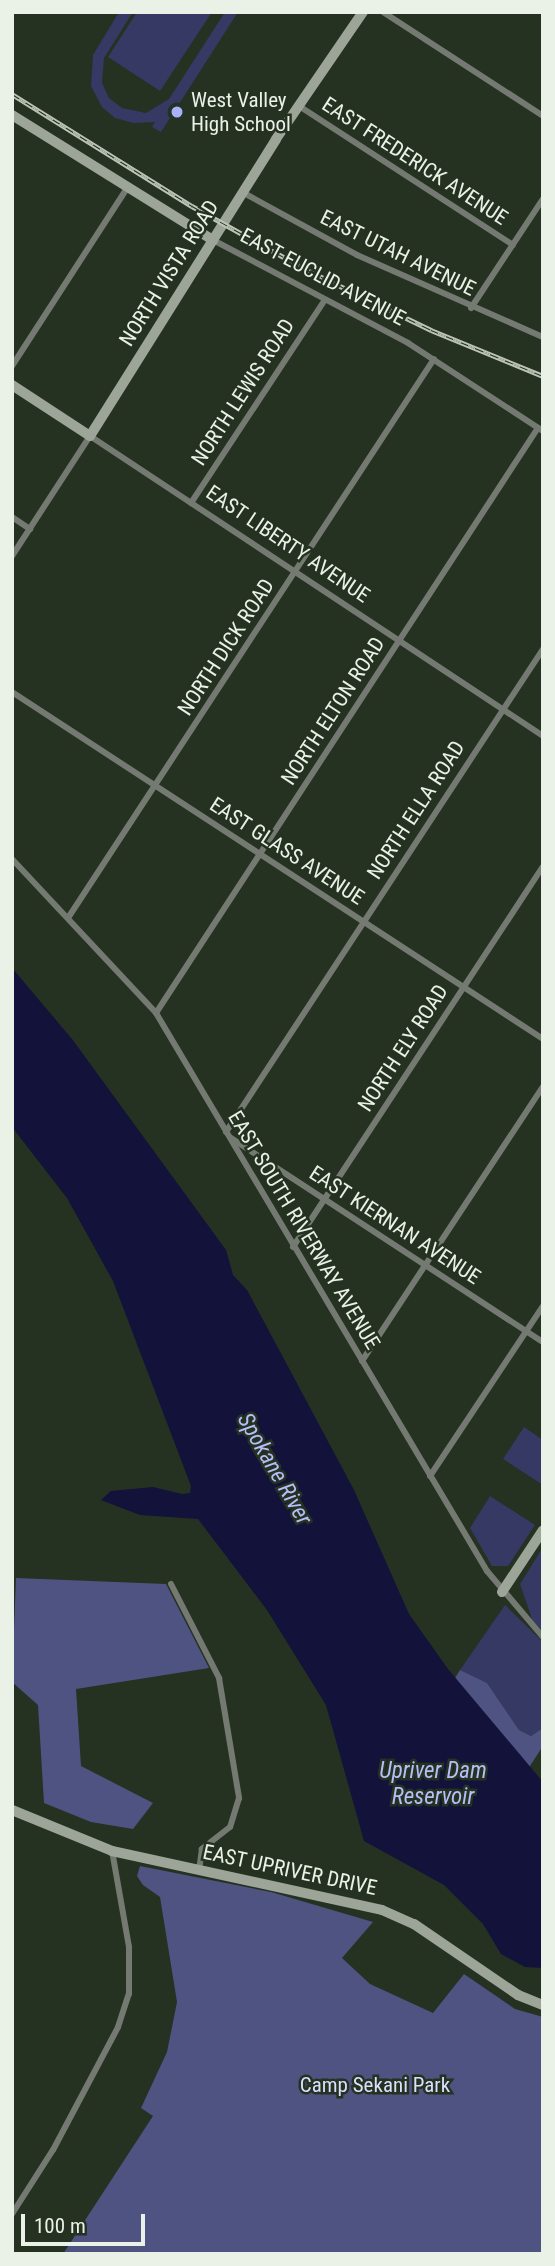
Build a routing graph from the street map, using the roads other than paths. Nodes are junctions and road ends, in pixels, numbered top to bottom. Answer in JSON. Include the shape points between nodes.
{"nodes":[{"id":1,"x":363,"y":12,"type":"edge"},
{"id":2,"x":383,"y":12,"type":"edge"},
{"id":3,"x":299,"y":106,"type":"junction"},
{"id":4,"x":12,"y":116,"type":"edge"},
{"id":5,"x":543,"y":116,"type":"edge"},
{"id":6,"x":127,"y":188,"type":"junction"},
{"id":7,"x":242,"y":192,"type":"junction"},
{"id":8,"x":543,"y":199,"type":"edge"},
{"id":9,"x":213,"y":240,"type":"junction"},
{"id":10,"x":513,"y":245,"type":"junction"},
{"id":11,"x":324,"y":300,"type":"junction"},
{"id":12,"x":471,"y":307,"type":"junction"},
{"id":13,"x":543,"y":337,"type":"edge"},
{"id":14,"x":434,"y":359,"type":"junction"},
{"id":15,"x":12,"y":366,"type":"edge"},
{"id":16,"x":12,"y":385,"type":"edge"},
{"id":17,"x":540,"y":430,"type":"edge"},
{"id":18,"x":90,"y":436,"type":"junction"},
{"id":19,"x":191,"y":503,"type":"junction"},
{"id":20,"x":12,"y":517,"type":"edge"},
{"id":21,"x":30,"y":529,"type":"junction"},
{"id":22,"x":12,"y":556,"type":"edge"},
{"id":23,"x":295,"y":573,"type":"junction"},
{"id":24,"x":399,"y":641,"type":"junction"},
{"id":25,"x":543,"y":649,"type":"edge"},
{"id":26,"x":12,"y":692,"type":"edge"},
{"id":27,"x":503,"y":710,"type":"junction"},
{"id":28,"x":543,"y":736,"type":"edge"},
{"id":29,"x":157,"y":786,"type":"junction"},
{"id":30,"x":261,"y":855,"type":"junction"},
{"id":31,"x":12,"y":859,"type":"edge"},
{"id":32,"x":543,"y":867,"type":"edge"},
{"id":33,"x":68,"y":918,"type":"junction"},
{"id":34,"x":364,"y":922,"type":"junction"},
{"id":35,"x":464,"y":988,"type":"junction"},
{"id":36,"x":156,"y":1013,"type":"junction"},
{"id":37,"x":543,"y":1039,"type":"edge"},
{"id":38,"x":543,"y":1086,"type":"edge"},
{"id":39,"x":228,"y":1134,"type":"junction"},
{"id":40,"x":325,"y":1199,"type":"junction"},
{"id":41,"x":293,"y":1247,"type":"junction"},
{"id":42,"x":425,"y":1265,"type":"junction"},
{"id":43,"x":543,"y":1306,"type":"edge"},
{"id":44,"x":526,"y":1331,"type":"junction"},
{"id":45,"x":543,"y":1342,"type":"edge"},
{"id":46,"x":362,"y":1361,"type":"junction"},
{"id":47,"x":430,"y":1476,"type":"junction"},
{"id":48,"x":543,"y":1530,"type":"edge"},
{"id":49,"x":170,"y":1584,"type":"dead end"},
{"id":50,"x":502,"y":1592,"type":"junction"},
{"id":51,"x":543,"y":1637,"type":"edge"},
{"id":52,"x":12,"y":1810,"type":"edge"},
{"id":53,"x":112,"y":1851,"type":"junction"},
{"id":54,"x":199,"y":1870,"type":"junction"},
{"id":55,"x":543,"y":2004,"type":"edge"},
{"id":56,"x":12,"y":2214,"type":"edge"}],
"edges":[{"from":1,"to":3,"type":"street","name":"NORTH VISTA ROAD"},
{"from":2,"to":5,"type":"street"},
{"from":3,"to":7,"type":"street","name":"NORTH VISTA ROAD"},
{"from":3,"to":10,"type":"street","name":"EAST FREDERICK AVENUE"},
{"from":4,"to":6,"type":"street","name":"EAST EUCLID AVENUE"},
{"from":6,"to":9,"type":"street","name":"EAST EUCLID AVENUE"},
{"from":6,"to":15,"type":"street"},
{"from":7,"to":9,"type":"street","name":"NORTH VISTA ROAD"},
{"from":7,"to":12,"type":"street","name":"EAST UTAH AVENUE","via":[[356,255]]},
{"from":8,"to":10,"type":"street"},
{"from":9,"to":11,"type":"street","name":"EAST EUCLID AVENUE"},
{"from":9,"to":18,"type":"street","name":"NORTH VISTA ROAD"},
{"from":10,"to":12,"type":"street"},
{"from":11,"to":14,"type":"street","name":"EAST EUCLID AVENUE"},
{"from":11,"to":19,"type":"street","name":"NORTH LEWIS ROAD"},
{"from":12,"to":13,"type":"street","name":"EAST UTAH AVENUE"},
{"from":14,"to":17,"type":"street","name":"EAST EUCLID AVENUE"},
{"from":14,"to":23,"type":"street","name":"NORTH DICK ROAD"},
{"from":16,"to":18,"type":"street","name":"EAST LIBERTY AVENUE"},
{"from":17,"to":24,"type":"street","name":"NORTH ELTON ROAD"},
{"from":18,"to":19,"type":"street","name":"EAST LIBERTY AVENUE"},
{"from":18,"to":21,"type":"street","name":"NORTH VISTA ROAD"},
{"from":19,"to":23,"type":"street","name":"EAST LIBERTY AVENUE"},
{"from":20,"to":21,"type":"street"},
{"from":21,"to":22,"type":"street","name":"NORTH VISTA ROAD"},
{"from":23,"to":24,"type":"street","name":"EAST LIBERTY AVENUE"},
{"from":23,"to":29,"type":"street","name":"NORTH DICK ROAD"},
{"from":24,"to":27,"type":"street","name":"EAST LIBERTY AVENUE"},
{"from":24,"to":30,"type":"street","name":"NORTH ELTON ROAD"},
{"from":25,"to":27,"type":"street","name":"NORTH ELLA ROAD"},
{"from":26,"to":29,"type":"street","name":"EAST GLASS AVENUE"},
{"from":27,"to":28,"type":"street","name":"EAST LIBERTY AVENUE"},
{"from":27,"to":34,"type":"street","name":"NORTH ELLA ROAD"},
{"from":29,"to":30,"type":"street","name":"EAST GLASS AVENUE"},
{"from":29,"to":33,"type":"street","name":"NORTH DICK ROAD"},
{"from":30,"to":34,"type":"street","name":"EAST GLASS AVENUE"},
{"from":30,"to":36,"type":"street","name":"NORTH ELTON ROAD"},
{"from":31,"to":33,"type":"street","name":"EAST SOUTH RIVERWAY AVENUE"},
{"from":32,"to":35,"type":"street","name":"NORTH ELY ROAD"},
{"from":33,"to":36,"type":"street","name":"EAST SOUTH RIVERWAY AVENUE"},
{"from":34,"to":35,"type":"street","name":"EAST GLASS AVENUE"},
{"from":34,"to":39,"type":"street","name":"NORTH ELLA ROAD"},
{"from":35,"to":37,"type":"street","name":"EAST GLASS AVENUE"},
{"from":35,"to":40,"type":"street","name":"NORTH ELY ROAD"},
{"from":36,"to":39,"type":"street","name":"EAST SOUTH RIVERWAY AVENUE"},
{"from":38,"to":42,"type":"street"},
{"from":39,"to":40,"type":"street","name":"EAST KIERNAN AVENUE"},
{"from":39,"to":41,"type":"street","name":"EAST SOUTH RIVERWAY AVENUE"},
{"from":40,"to":41,"type":"street","name":"NORTH ELY ROAD"},
{"from":40,"to":42,"type":"street","name":"EAST KIERNAN AVENUE"},
{"from":41,"to":46,"type":"street","name":"EAST SOUTH RIVERWAY AVENUE"},
{"from":42,"to":44,"type":"street","name":"EAST KIERNAN AVENUE"},
{"from":42,"to":46,"type":"street"},
{"from":43,"to":44,"type":"street"},
{"from":44,"to":45,"type":"street","name":"EAST KIERNAN AVENUE"},
{"from":44,"to":47,"type":"street"},
{"from":46,"to":47,"type":"street","name":"EAST SOUTH RIVERWAY AVENUE"},
{"from":47,"to":50,"type":"street","name":"EAST SOUTH RIVERWAY AVENUE"},
{"from":48,"to":50,"type":"street"},
{"from":49,"to":54,"type":"street","via":[[219,1678],[239,1798],[230,1827],[202,1849]]},
{"from":50,"to":51,"type":"street","name":"EAST SOUTH RIVERWAY AVENUE"},
{"from":52,"to":53,"type":"street","name":"EAST UPRIVER DRIVE"},
{"from":53,"to":54,"type":"street","name":"EAST UPRIVER DRIVE"},
{"from":53,"to":56,"type":"street","via":[[129,1947],[129,1994],[118,2027],[54,2150]]},
{"from":54,"to":55,"type":"street","name":"EAST UPRIVER DRIVE","via":[[382,1910],[414,1924],[518,1995]]}]}
